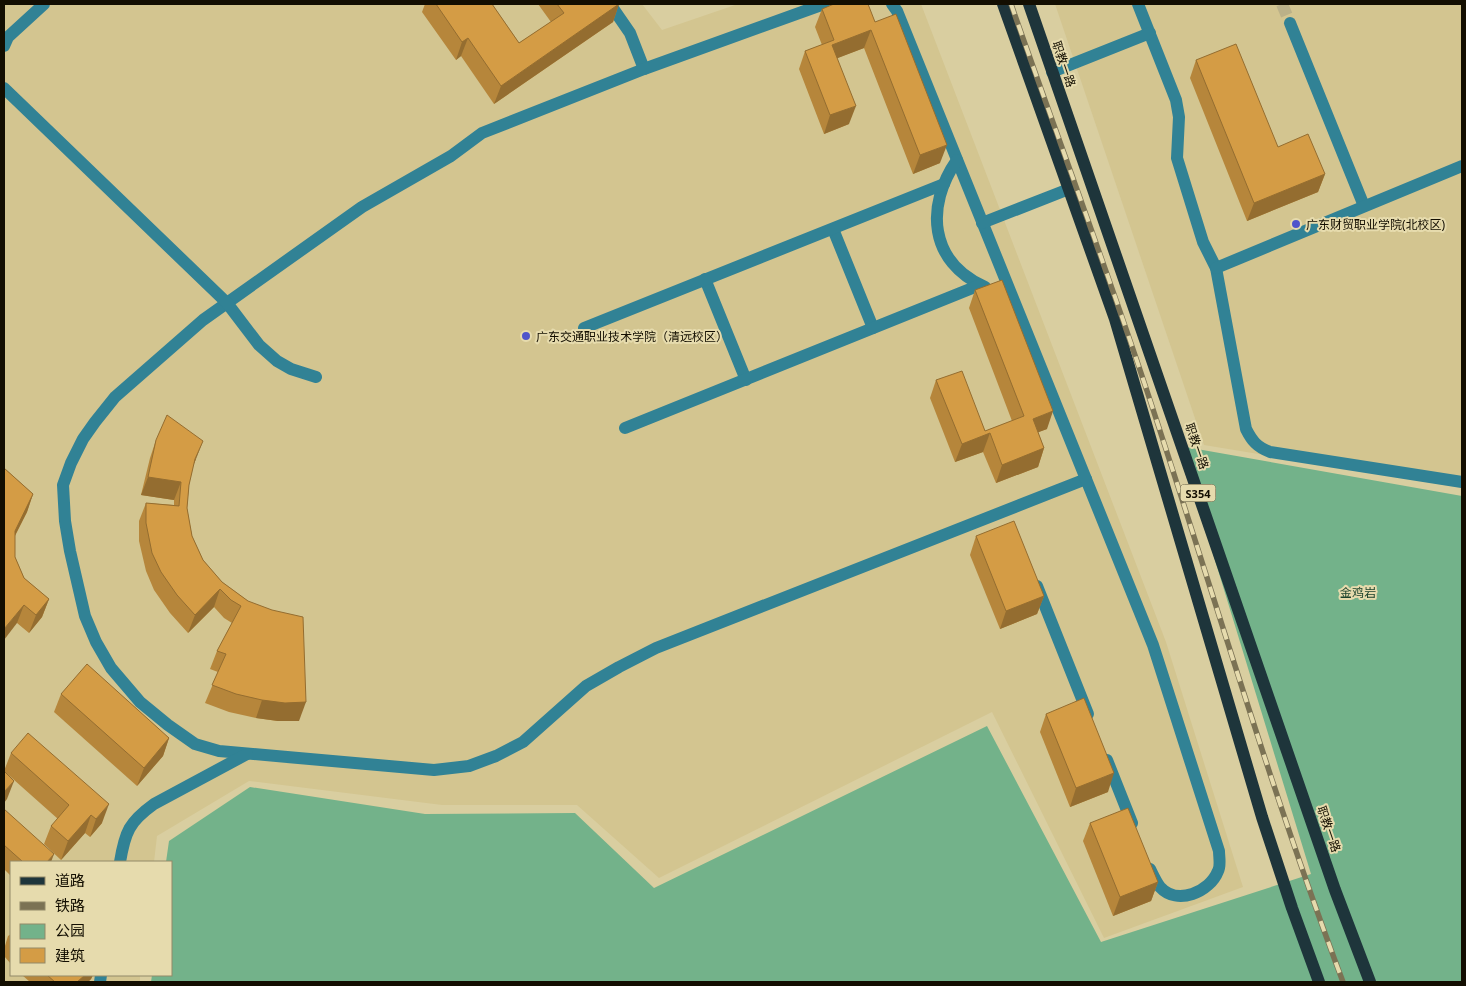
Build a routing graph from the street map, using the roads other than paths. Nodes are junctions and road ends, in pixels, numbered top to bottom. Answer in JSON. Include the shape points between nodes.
{"nodes":[{"id":1,"x":44,"y":4,"type":"edge"},
{"id":2,"x":610,"y":4,"type":"edge"},
{"id":3,"x":824,"y":4,"type":"edge"},
{"id":4,"x":892,"y":4,"type":"edge"},
{"id":5,"x":1004,"y":4,"type":"edge"},
{"id":6,"x":1029,"y":4,"type":"edge"},
{"id":7,"x":1138,"y":4,"type":"edge"},
{"id":8,"x":1290,"y":23,"type":"tunnel mouth"},
{"id":9,"x":1150,"y":34,"type":"junction"},
{"id":10,"x":4,"y":46,"type":"edge"},
{"id":11,"x":644,"y":68,"type":"junction"},
{"id":12,"x":1052,"y":72,"type":"junction"},
{"id":13,"x":4,"y":88,"type":"edge"},
{"id":14,"x":957,"y":160,"type":"junction"},
{"id":15,"x":1462,"y":166,"type":"edge"},
{"id":16,"x":944,"y":184,"type":"junction"},
{"id":17,"x":1069,"y":189,"type":"junction"},
{"id":18,"x":1364,"y":206,"type":"junction"},
{"id":19,"x":982,"y":223,"type":"junction"},
{"id":20,"x":832,"y":228,"type":"junction"},
{"id":21,"x":1216,"y":268,"type":"junction"},
{"id":22,"x":705,"y":279,"type":"junction"},
{"id":23,"x":980,"y":285,"type":"junction"},
{"id":24,"x":1012,"y":294,"type":"junction"},
{"id":25,"x":227,"y":303,"type":"junction"},
{"id":26,"x":584,"y":328,"type":"dead end"},
{"id":27,"x":873,"y":328,"type":"junction"},
{"id":28,"x":316,"y":377,"type":"dead end"},
{"id":29,"x":746,"y":380,"type":"junction"},
{"id":30,"x":625,"y":428,"type":"dead end"},
{"id":31,"x":1086,"y":479,"type":"junction"},
{"id":32,"x":1462,"y":482,"type":"edge"},
{"id":33,"x":1032,"y":575,"type":"edge"},
{"id":34,"x":1091,"y":722,"type":"edge"},
{"id":35,"x":1102,"y":750,"type":"edge"},
{"id":36,"x":247,"y":754,"type":"junction"},
{"id":37,"x":1135,"y":831,"type":"edge"},
{"id":38,"x":1146,"y":858,"type":"edge"},
{"id":39,"x":120,"y":861,"type":"edge"},
{"id":40,"x":1319,"y":982,"type":"edge"},
{"id":41,"x":1370,"y":982,"type":"edge"}],
"edges":[{"from":1,"to":10,"type":"street","via":[[8,37]]},
{"from":2,"to":11,"type":"street","via":[[630,33]]},
{"from":3,"to":11,"type":"street"},
{"from":4,"to":14,"type":"street"},
{"from":5,"to":17,"type":"main road","number":"S354"},
{"from":6,"to":12,"type":"main road","name":"职教一路","number":"S354"},
{"from":7,"to":9,"type":"street"},
{"from":8,"to":18,"type":"street"},
{"from":9,"to":12,"type":"street"},
{"from":9,"to":21,"type":"street","via":[[1176,100],[1179,117],[1177,158],[1203,242]]},
{"from":11,"to":25,"type":"street","via":[[482,133],[451,156],[362,207]]},
{"from":12,"to":41,"type":"main road","name":"职教一路","number":"S354","via":[[1335,890]]},
{"from":13,"to":25,"type":"street"},
{"from":14,"to":16,"type":"street"},
{"from":14,"to":19,"type":"street"},
{"from":15,"to":18,"type":"street"},
{"from":16,"to":20,"type":"street"},
{"from":16,"to":23,"type":"street","via":[[936,212],[937,229],[958,270]]},
{"from":17,"to":19,"type":"street"},
{"from":17,"to":40,"type":"main road","number":"S354","via":[[1116,319],[1262,817]]},
{"from":18,"to":21,"type":"street"},
{"from":19,"to":24,"type":"street"},
{"from":20,"to":22,"type":"street"},
{"from":20,"to":27,"type":"street"},
{"from":21,"to":32,"type":"street","via":[[1246,429],[1259,448]]},
{"from":22,"to":26,"type":"street"},
{"from":22,"to":29,"type":"street"},
{"from":23,"to":24,"type":"street"},
{"from":23,"to":27,"type":"street"},
{"from":24,"to":31,"type":"street"},
{"from":25,"to":28,"type":"street","via":[[259,345],[277,361]]},
{"from":25,"to":36,"type":"street","via":[[115,397],[83,439],[63,485],[66,529],[85,616],[112,668],[140,702],[195,744],[219,752]]},
{"from":27,"to":29,"type":"street"},
{"from":29,"to":30,"type":"street"},
{"from":31,"to":36,"type":"street","via":[[1008,515],[656,648],[586,686],[523,742],[469,766],[434,770]]},
{"from":31,"to":38,"type":"street","via":[[1153,645],[1219,851],[1219,870],[1207,886],[1192,895],[1173,895],[1160,888]]},
{"from":33,"to":34,"type":"street"},
{"from":35,"to":37,"type":"street"},
{"from":36,"to":39,"type":"street","via":[[140,814],[124,839]]}]}
